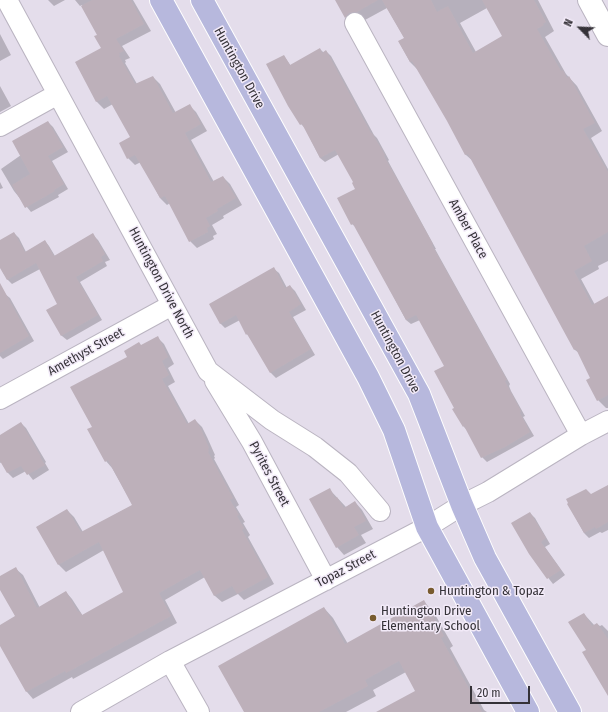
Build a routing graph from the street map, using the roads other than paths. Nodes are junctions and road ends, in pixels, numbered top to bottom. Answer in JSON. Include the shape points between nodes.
{"nodes":[{"id":1,"x":7,"y":0,"type":"edge"},
{"id":2,"x":161,"y":0,"type":"edge"},
{"id":3,"x":202,"y":0,"type":"edge"},
{"id":4,"x":589,"y":0,"type":"edge"},
{"id":5,"x":355,"y":23,"type":"dead end"},
{"id":6,"x":608,"y":35,"type":"edge"},
{"id":7,"x":58,"y":94,"type":"junction"},
{"id":8,"x":0,"y":126,"type":"edge"},
{"id":9,"x":172,"y":305,"type":"junction"},
{"id":10,"x":208,"y":371,"type":"junction"},
{"id":11,"x":0,"y":399,"type":"edge"},
{"id":12,"x":608,"y":421,"type":"edge"},
{"id":13,"x":581,"y":435,"type":"junction"},
{"id":14,"x":462,"y":505,"type":"junction"},
{"id":15,"x":380,"y":511,"type":"dead end"},
{"id":16,"x":427,"y":526,"type":"junction"},
{"id":17,"x":326,"y":580,"type":"junction"},
{"id":18,"x":170,"y":661,"type":"junction"},
{"id":19,"x":81,"y":712,"type":"edge"},
{"id":20,"x":199,"y":712,"type":"edge"},
{"id":21,"x":528,"y":712,"type":"edge"},
{"id":22,"x":570,"y":712,"type":"edge"}],
"edges":[{"from":1,"to":7,"type":"street","name":"Huntington Drive North"},
{"from":2,"to":16,"type":"main road","via":[[368,377],[394,430]]},
{"from":3,"to":14,"type":"main road","name":"Huntington Drive","via":[[419,394]]},
{"from":4,"to":6,"type":"street"},
{"from":5,"to":13,"type":"street","name":"Amber Place"},
{"from":7,"to":8,"type":"street"},
{"from":7,"to":9,"type":"street","name":"Huntington Drive North"},
{"from":9,"to":10,"type":"street","name":"Huntington Drive North"},
{"from":9,"to":11,"type":"street","name":"Amethyst Street"},
{"from":10,"to":15,"type":"street","name":"Huntington Drive North","via":[[348,473]]},
{"from":10,"to":17,"type":"street","name":"Pyrites Street","via":[[252,442]]},
{"from":12,"to":13,"type":"street","name":"Topaz Street"},
{"from":13,"to":14,"type":"street","name":"Topaz Street"},
{"from":14,"to":16,"type":"street","name":"Topaz Street"},
{"from":14,"to":22,"type":"main road","name":"Huntington Drive","via":[[484,558]]},
{"from":16,"to":17,"type":"street","name":"Topaz Street"},
{"from":16,"to":21,"type":"main road"},
{"from":17,"to":18,"type":"street","name":"Topaz Street"},
{"from":18,"to":19,"type":"street","name":"Topaz Street"},
{"from":18,"to":20,"type":"street"}]}
